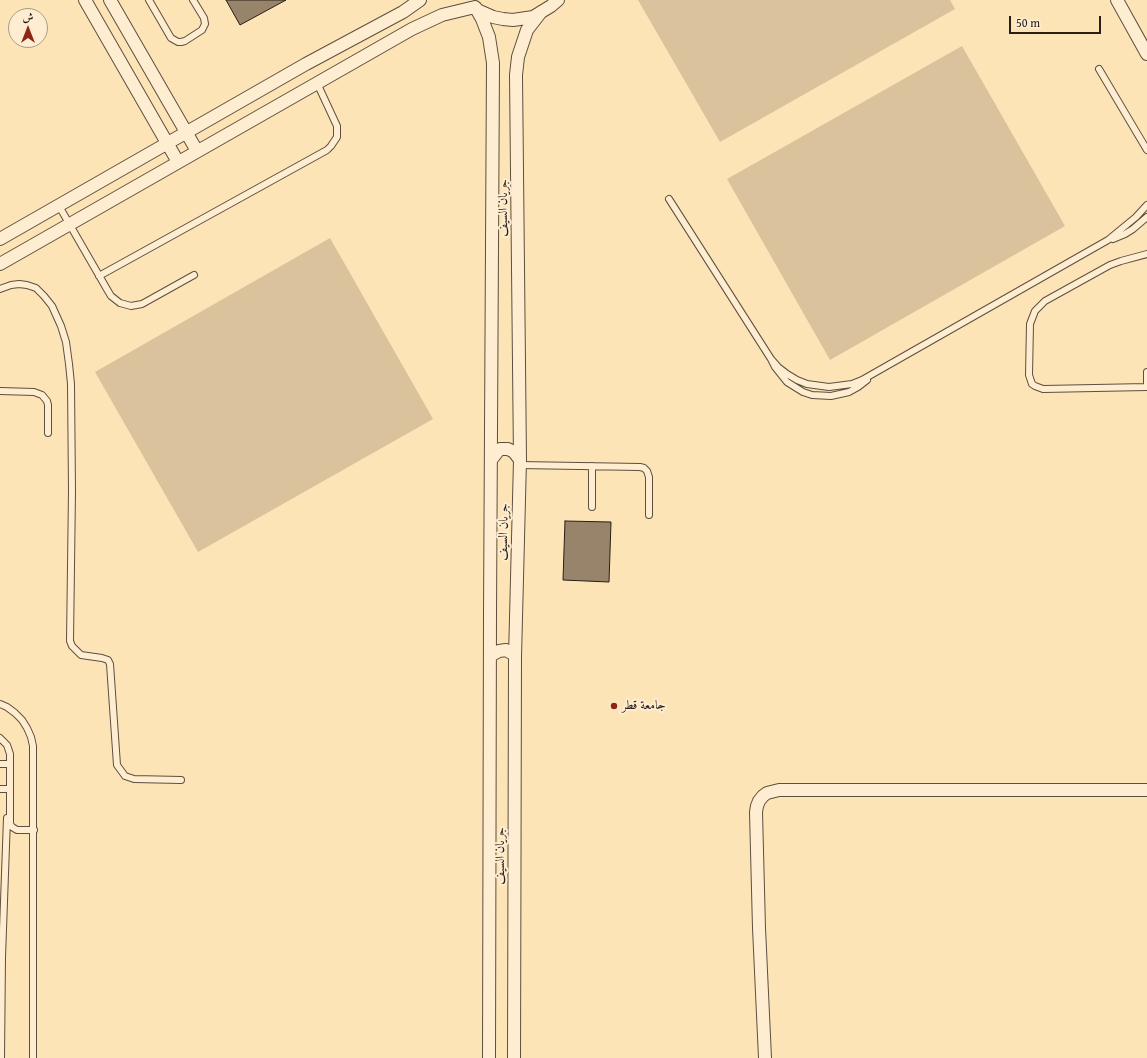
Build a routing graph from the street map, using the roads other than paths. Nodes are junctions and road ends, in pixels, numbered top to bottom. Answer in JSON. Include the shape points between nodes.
{"nodes":[{"id":1,"x":85,"y":0,"type":"edge"},
{"id":2,"x":110,"y":0,"type":"edge"},
{"id":3,"x":149,"y":0,"type":"edge"},
{"id":4,"x":193,"y":0,"type":"edge"},
{"id":5,"x":420,"y":0,"type":"edge"},
{"id":6,"x":558,"y":0,"type":"edge"},
{"id":7,"x":1117,"y":0,"type":"edge"},
{"id":8,"x":473,"y":6,"type":"edge"},
{"id":9,"x":541,"y":12,"type":"junction"},
{"id":10,"x":1147,"y":54,"type":"edge"},
{"id":11,"x":306,"y":64,"type":"junction"},
{"id":12,"x":1099,"y":69,"type":"dead end"},
{"id":13,"x":317,"y":83,"type":"junction"},
{"id":14,"x":186,"y":133,"type":"junction"},
{"id":15,"x":168,"y":144,"type":"junction"},
{"id":16,"x":1147,"y":150,"type":"edge"},
{"id":17,"x":197,"y":151,"type":"junction"},
{"id":18,"x":178,"y":162,"type":"junction"},
{"id":19,"x":669,"y":199,"type":"dead end"},
{"id":20,"x":1147,"y":205,"type":"edge"},
{"id":21,"x":59,"y":206,"type":"junction"},
{"id":22,"x":1147,"y":217,"type":"edge"},
{"id":23,"x":69,"y":224,"type":"junction"},
{"id":24,"x":0,"y":239,"type":"edge"},
{"id":25,"x":1108,"y":240,"type":"junction"},
{"id":26,"x":1147,"y":254,"type":"edge"},
{"id":27,"x":0,"y":264,"type":"edge"},
{"id":28,"x":194,"y":275,"type":"dead end"},
{"id":29,"x":99,"y":276,"type":"junction"},
{"id":30,"x":0,"y":289,"type":"edge"},
{"id":31,"x":771,"y":359,"type":"junction"},
{"id":32,"x":1147,"y":372,"type":"edge"},
{"id":33,"x":872,"y":375,"type":"junction"},
{"id":34,"x":1147,"y":388,"type":"edge"},
{"id":35,"x":0,"y":391,"type":"edge"},
{"id":36,"x":48,"y":433,"type":"dead end"},
{"id":37,"x":491,"y":460,"type":"junction"},
{"id":38,"x":520,"y":463,"type":"junction"},
{"id":39,"x":592,"y":466,"type":"junction"},
{"id":40,"x":592,"y":507,"type":"dead end"},
{"id":41,"x":649,"y":515,"type":"dead end"},
{"id":42,"x":490,"y":656,"type":"junction"},
{"id":43,"x":515,"y":657,"type":"junction"},
{"id":44,"x":0,"y":704,"type":"edge"},
{"id":45,"x":0,"y":738,"type":"edge"},
{"id":46,"x":0,"y":764,"type":"edge"},
{"id":47,"x":10,"y":764,"type":"junction"},
{"id":48,"x":181,"y":780,"type":"dead end"},
{"id":49,"x":0,"y":789,"type":"edge"},
{"id":50,"x":10,"y":789,"type":"junction"},
{"id":51,"x":1147,"y":790,"type":"edge"},
{"id":52,"x":0,"y":818,"type":"edge"},
{"id":53,"x":8,"y":818,"type":"junction"},
{"id":54,"x":34,"y":830,"type":"junction"},
{"id":55,"x":3,"y":850,"type":"edge"},
{"id":56,"x":2,"y":871,"type":"edge"},
{"id":57,"x":2,"y":909,"type":"edge"},
{"id":58,"x":1,"y":957,"type":"edge"},
{"id":59,"x":1,"y":996,"type":"edge"},
{"id":60,"x":1,"y":1040,"type":"edge"},
{"id":61,"x":1,"y":1058,"type":"edge"},
{"id":62,"x":33,"y":1058,"type":"edge"},
{"id":63,"x":489,"y":1058,"type":"edge"},
{"id":64,"x":514,"y":1058,"type":"edge"},
{"id":65,"x":765,"y":1058,"type":"edge"}],
"edges":[{"from":1,"to":15,"type":"street"},
{"from":2,"to":14,"type":"street"},
{"from":3,"to":4,"type":"lane","via":[[172,38],[178,42],[185,41],[202,30],[205,24]]},
{"from":5,"to":11,"type":"street","via":[[403,12]]},
{"from":6,"to":9,"type":"street"},
{"from":7,"to":10,"type":"street"},
{"from":8,"to":9,"type":"street","via":[[503,19],[513,20],[533,17]]},
{"from":8,"to":13,"type":"street","via":[[427,21]]},
{"from":8,"to":37,"type":"street","name":"جريان السيف","via":[[482,19],[489,37],[493,63]]},
{"from":9,"to":38,"type":"street","name":"جريان السيف","via":[[527,30],[518,57],[516,75]]},
{"from":11,"to":13,"type":"street"},
{"from":11,"to":14,"type":"street"},
{"from":12,"to":16,"type":"lane"},
{"from":13,"to":17,"type":"street"},
{"from":13,"to":29,"type":"lane","via":[[337,126],[337,137],[331,146]]},
{"from":14,"to":15,"type":"street"},
{"from":14,"to":17,"type":"street"},
{"from":15,"to":18,"type":"street"},
{"from":15,"to":21,"type":"street"},
{"from":17,"to":18,"type":"street"},
{"from":18,"to":23,"type":"street"},
{"from":19,"to":31,"type":"lane"},
{"from":20,"to":25,"type":"lane"},
{"from":21,"to":23,"type":"lane"},
{"from":21,"to":24,"type":"street"},
{"from":22,"to":25,"type":"lane","via":[[1133,229]]},
{"from":23,"to":27,"type":"street"},
{"from":23,"to":29,"type":"lane"},
{"from":25,"to":33,"type":"lane"},
{"from":26,"to":34,"type":"lane","via":[[1110,265],[1045,301],[1035,311],[1030,324],[1029,375],[1032,384],[1042,389]]},
{"from":28,"to":29,"type":"lane","via":[[142,304],[131,306],[115,300]]},
{"from":30,"to":48,"type":"lane","via":[[19,284],[36,288],[52,306],[66,342],[71,384],[70,641],[81,655],[102,658],[110,664],[117,765],[125,776],[134,779]]},
{"from":31,"to":33,"type":"lane","via":[[797,380],[818,386],[852,384]]},
{"from":31,"to":33,"type":"lane","via":[[787,382],[812,395],[831,396],[850,392]]},
{"from":32,"to":34,"type":"lane"},
{"from":35,"to":36,"type":"lane","via":[[34,392],[42,395],[48,405]]},
{"from":37,"to":38,"type":"street","via":[[500,450],[508,449],[514,452]]},
{"from":37,"to":42,"type":"street","name":"جريان السيف"},
{"from":38,"to":39,"type":"lane"},
{"from":38,"to":43,"type":"street","name":"جريان السيف"},
{"from":39,"to":40,"type":"lane"},
{"from":39,"to":41,"type":"lane","via":[[640,467],[647,471]]},
{"from":42,"to":43,"type":"street","via":[[506,650]]},
{"from":42,"to":63,"type":"street","name":"جريان السيف"},
{"from":43,"to":64,"type":"street","name":"جريان السيف"},
{"from":44,"to":54,"type":"lane","via":[[19,716],[34,746]]},
{"from":45,"to":47,"type":"lane","via":[[9,749]]},
{"from":46,"to":47,"type":"lane"},
{"from":47,"to":50,"type":"lane"},
{"from":49,"to":50,"type":"lane"},
{"from":50,"to":53,"type":"lane"},
{"from":51,"to":65,"type":"street","via":[[787,790],[767,793],[759,801],[756,812]]},
{"from":52,"to":53,"type":"lane"},
{"from":53,"to":54,"type":"lane","via":[[14,829]]},
{"from":53,"to":55,"type":"lane"},
{"from":54,"to":62,"type":"lane"},
{"from":55,"to":56,"type":"lane"},
{"from":56,"to":57,"type":"lane"},
{"from":57,"to":58,"type":"lane"},
{"from":58,"to":59,"type":"lane"},
{"from":59,"to":60,"type":"lane"},
{"from":60,"to":61,"type":"lane"}]}
